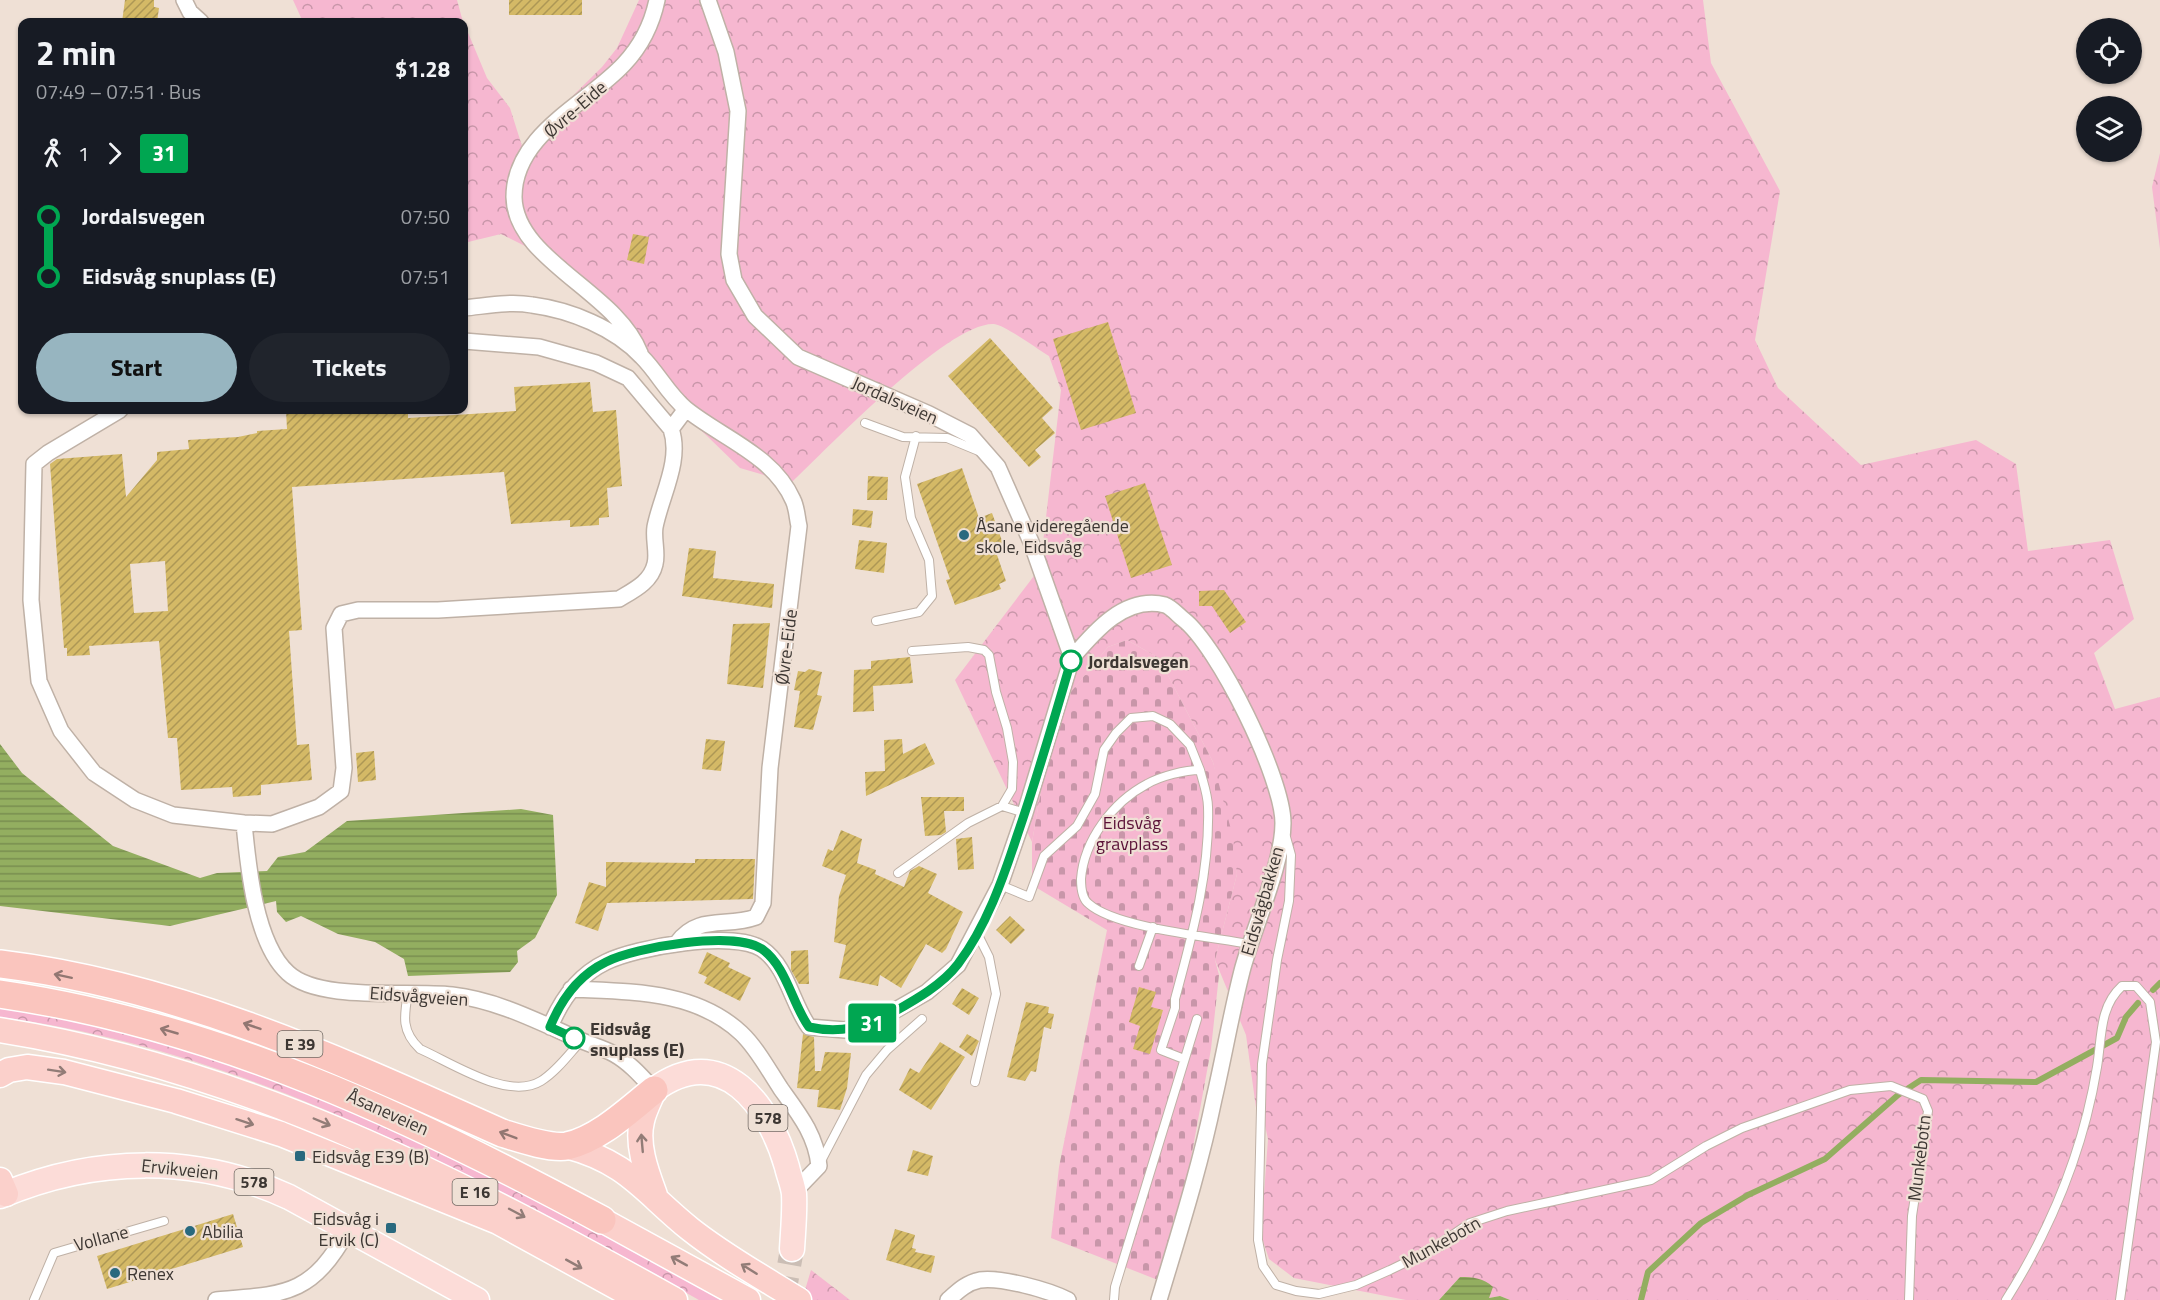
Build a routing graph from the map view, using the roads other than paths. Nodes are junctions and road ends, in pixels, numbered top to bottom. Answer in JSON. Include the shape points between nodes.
{"nodes":[{"id":1,"x":184,"y":0,"type":"edge"},
{"id":2,"x":657,"y":0,"type":"edge"},
{"id":3,"x":708,"y":0,"type":"edge"},
{"id":4,"x":197,"y":18,"type":"edge"},
{"id":5,"x":468,"y":308,"type":"edge"},
{"id":6,"x":468,"y":341,"type":"edge"},
{"id":7,"x":641,"y":355,"type":"junction"},
{"id":8,"x":686,"y":409,"type":"junction"},
{"id":9,"x":113,"y":414,"type":"edge"},
{"id":10,"x":865,"y":423,"type":"dead end"},
{"id":11,"x":672,"y":429,"type":"junction"},
{"id":12,"x":916,"y":436,"type":"junction"},
{"id":13,"x":986,"y":454,"type":"junction"},
{"id":14,"x":876,"y":621,"type":"dead end"},
{"id":15,"x":912,"y":651,"type":"dead end"},
{"id":16,"x":1072,"y":658,"type":"junction"},
{"id":17,"x":1200,"y":770,"type":"junction"},
{"id":18,"x":1002,"y":806,"type":"junction"},
{"id":19,"x":1025,"y":813,"type":"junction"},
{"id":20,"x":244,"y":823,"type":"junction"},
{"id":21,"x":1283,"y":824,"type":"junction"},
{"id":22,"x":898,"y":873,"type":"dead end"},
{"id":23,"x":1000,"y":885,"type":"junction"},
{"id":24,"x":1153,"y":927,"type":"junction"},
{"id":25,"x":976,"y":933,"type":"junction"},
{"id":26,"x":1193,"y":934,"type":"junction"},
{"id":27,"x":676,"y":943,"type":"junction"},
{"id":28,"x":1249,"y":944,"type":"junction"},
{"id":29,"x":0,"y":964,"type":"edge"},
{"id":30,"x":1139,"y":966,"type":"dead end"},
{"id":31,"x":571,"y":989,"type":"junction"},
{"id":32,"x":408,"y":991,"type":"junction"},
{"id":33,"x":0,"y":994,"type":"edge"},
{"id":34,"x":922,"y":1019,"type":"dead end"},
{"id":35,"x":1197,"y":1019,"type":"dead end"},
{"id":36,"x":550,"y":1027,"type":"junction"},
{"id":37,"x":0,"y":1030,"type":"edge"},
{"id":38,"x":581,"y":1041,"type":"junction"},
{"id":39,"x":1184,"y":1059,"type":"junction"},
{"id":40,"x":0,"y":1075,"type":"edge"},
{"id":41,"x":975,"y":1082,"type":"dead end"},
{"id":42,"x":654,"y":1090,"type":"junction"},
{"id":43,"x":566,"y":1146,"type":"junction"},
{"id":44,"x":819,"y":1166,"type":"junction"},
{"id":45,"x":2,"y":1190,"type":"edge"},
{"id":46,"x":794,"y":1192,"type":"junction"},
{"id":47,"x":656,"y":1197,"type":"junction"},
{"id":48,"x":602,"y":1220,"type":"joint"},
{"id":49,"x":164,"y":1221,"type":"dead end"},
{"id":50,"x":348,"y":1230,"type":"junction"},
{"id":51,"x":792,"y":1249,"type":"tunnel mouth"},
{"id":52,"x":34,"y":1300,"type":"edge"},
{"id":53,"x":216,"y":1300,"type":"edge"},
{"id":54,"x":477,"y":1300,"type":"edge"},
{"id":55,"x":640,"y":1300,"type":"edge"},
{"id":56,"x":675,"y":1300,"type":"edge"},
{"id":57,"x":748,"y":1300,"type":"edge"},
{"id":58,"x":799,"y":1300,"type":"edge"},
{"id":59,"x":948,"y":1300,"type":"edge"},
{"id":60,"x":1068,"y":1300,"type":"edge"},
{"id":61,"x":1114,"y":1300,"type":"edge"},
{"id":62,"x":1159,"y":1300,"type":"edge"},
{"id":63,"x":1909,"y":1300,"type":"edge"},
{"id":64,"x":2006,"y":1300,"type":"edge"},
{"id":65,"x":2120,"y":1300,"type":"edge"}],
"edges":[{"from":1,"to":4,"type":"street"},
{"from":2,"to":7,"type":"street","name":"Øvre-Eide","via":[[646,32],[625,63],[571,107],[532,149],[518,175],[514,198],[525,233],[622,321]]},
{"from":3,"to":13,"type":"street","name":"Jordalsveien","via":[[726,52],[738,111],[729,254],[734,280],[755,316],[798,357],[970,435]]},
{"from":5,"to":7,"type":"street","name":"Øvre-Eide","via":[[510,304],[544,308],[591,322]]},
{"from":6,"to":11,"type":"street","via":[[539,347],[596,363],[628,378]]},
{"from":7,"to":8,"type":"street","name":"Øvre-Eide"},
{"from":8,"to":11,"type":"street"},
{"from":8,"to":27,"type":"street","name":"Øvre-Eide","via":[[763,462],[781,480],[794,501],[799,526],[770,768],[763,903],[756,916],[702,924],[686,930]]},
{"from":9,"to":20,"type":"street","via":[[34,464],[31,600],[39,681],[62,731],[94,773],[135,800],[173,815]]},
{"from":10,"to":12,"type":"lane","via":[[903,437]]},
{"from":11,"to":20,"type":"street","via":[[674,451],[654,530],[655,565],[643,585],[620,598],[340,614],[334,627],[344,768],[341,791],[319,807],[272,824]]},
{"from":12,"to":13,"type":"lane","via":[[947,438]]},
{"from":12,"to":14,"type":"lane","via":[[905,477],[911,518],[929,560],[932,596],[919,612]]},
{"from":13,"to":16,"type":"street","name":"Jordalsveien","via":[[998,467],[1031,542]]},
{"from":15,"to":18,"type":"lane","via":[[968,648],[984,650],[989,655],[1013,762],[1012,789]]},
{"from":16,"to":19,"type":"street"},
{"from":16,"to":21,"type":"street","name":"Eidsvågbakken","via":[[1103,623],[1137,605],[1166,605],[1175,612],[1192,626],[1222,668],[1279,793]]},
{"from":17,"to":23,"type":"lane","via":[[1190,745],[1170,724],[1153,716],[1131,718],[1104,750],[1095,794],[1077,826],[1044,856],[1029,897]]},
{"from":17,"to":24,"type":"lane","via":[[1147,784],[1116,809],[1094,835],[1082,866],[1081,888],[1088,904],[1117,918]]},
{"from":17,"to":26,"type":"lane","via":[[1208,805],[1204,879]]},
{"from":18,"to":19,"type":"lane"},
{"from":18,"to":22,"type":"lane","via":[[968,823]]},
{"from":19,"to":23,"type":"street"},
{"from":20,"to":32,"type":"street","name":"Eidsvågveien","via":[[248,861],[273,956],[302,984],[350,992]]},
{"from":21,"to":28,"type":"street","name":"Eidsvågbakken","via":[[1274,870]]},
{"from":21,"to":63,"type":"lane","name":"Munkebotn","via":[[1291,855],[1289,901],[1262,1064],[1258,1240],[1263,1266],[1276,1285],[1319,1294],[1356,1284],[1429,1251],[1470,1223],[1652,1180],[1742,1128],[1850,1090],[1891,1086],[1923,1099],[1928,1111],[1912,1216]]},
{"from":23,"to":25,"type":"street"},
{"from":24,"to":26,"type":"lane"},
{"from":24,"to":30,"type":"lane"},
{"from":25,"to":27,"type":"street","via":[[958,965],[927,992],[873,1023],[845,1030],[809,1027],[778,965],[763,950],[735,940]]},
{"from":25,"to":41,"type":"lane","via":[[989,957],[996,994]]},
{"from":26,"to":28,"type":"lane"},
{"from":26,"to":39,"type":"lane","via":[[1161,1050]]},
{"from":27,"to":31,"type":"street","via":[[605,962]]},
{"from":28,"to":62,"type":"street","name":"Eidsvågbakken","via":[[1193,1186]]},
{"from":43,"to":29,"type":"highway","number":"E 39","one_way":true,"via":[[502,1133],[340,1060],[253,1026],[108,986]]},
{"from":31,"to":36,"type":"street"},
{"from":31,"to":44,"type":"street","via":[[662,995],[725,1020],[743,1035],[810,1129]]},
{"from":32,"to":36,"type":"street","name":"Eidsvågveien","via":[[477,999]]},
{"from":32,"to":38,"type":"lane","via":[[404,1018],[410,1039],[420,1049],[501,1086],[517,1088],[542,1081]]},
{"from":48,"to":33,"type":"highway","name":"Åsaneveien","number":"E 16","one_way":true,"via":[[449,1140],[284,1069],[153,1027]]},
{"from":34,"to":44,"type":"lane","via":[[867,1075]]},
{"from":35,"to":39,"type":"lane"},
{"from":36,"to":38,"type":"street","name":"Eidsvågveien"},
{"from":37,"to":56,"type":"highway","name":"Åsaneveien","number":"E 16","one_way":true,"via":[[144,1061],[277,1104],[449,1179]]},
{"from":38,"to":42,"type":"street","name":"Eidsvågveien","via":[[625,1061]]},
{"from":39,"to":61,"type":"lane"},
{"from":40,"to":55,"type":"highway","one_way":true,"via":[[27,1067],[64,1072],[272,1131],[498,1222]]},
{"from":42,"to":43,"type":"highway","via":[[603,1129]]},
{"from":42,"to":46,"type":"main road","number":"578","via":[[679,1075],[703,1073],[727,1078],[744,1089],[772,1126]]},
{"from":47,"to":42,"type":"highway","one_way":true,"via":[[641,1136],[642,1121]]},
{"from":43,"to":47,"type":"highway","via":[[616,1165]]},
{"from":44,"to":46,"type":"street"},
{"from":45,"to":50,"type":"main road","name":"Ervikveien","number":"578","via":[[110,1166],[196,1167],[260,1183]]},
{"from":46,"to":51,"type":"main road","number":"578"},
{"from":58,"to":47,"type":"highway","one_way":true,"via":[[706,1241]]},
{"from":57,"to":48,"type":"highway","name":"Åsaneveien","number":"E 16","one_way":true},
{"from":49,"to":52,"type":"lane","name":"Vollane","via":[[54,1253]]},
{"from":50,"to":53,"type":"street","via":[[335,1255],[320,1272],[293,1289],[267,1296]]},
{"from":50,"to":54,"type":"main road","name":"Ervikveien","number":"578"},
{"from":59,"to":60,"type":"street","via":[[963,1287],[981,1280],[1042,1290]]},
{"from":64,"to":65,"type":"lane","via":[[2034,1254],[2070,1173],[2089,1116],[2110,996],[2122,986],[2136,986],[2150,1002],[2156,1042]]}]}
